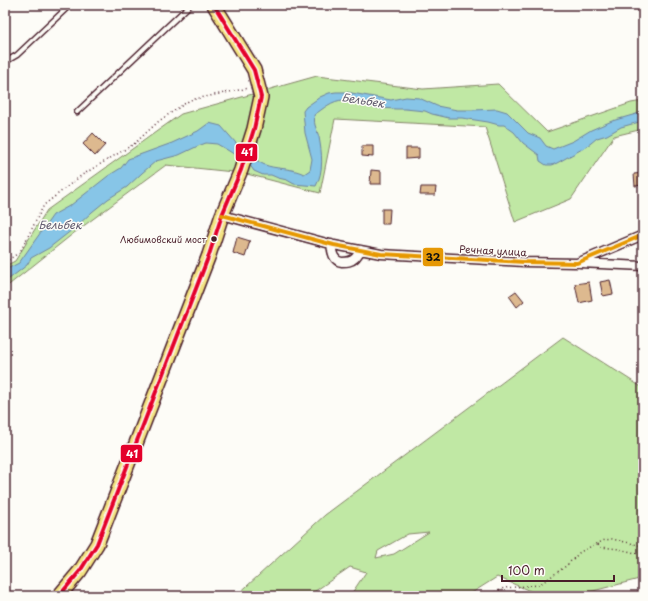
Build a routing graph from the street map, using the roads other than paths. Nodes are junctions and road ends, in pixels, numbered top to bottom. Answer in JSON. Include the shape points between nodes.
{"nodes":[{"id":1,"x":70,"y":5,"type":"edge"},
{"id":2,"x":190,"y":5,"type":"edge"},
{"id":3,"x":214,"y":5,"type":"edge"},
{"id":4,"x":5,"y":62,"type":"edge"},
{"id":5,"x":77,"y":112,"type":"dead end"},
{"id":6,"x":222,"y":215,"type":"junction"},
{"id":7,"x":643,"y":236,"type":"edge"},
{"id":8,"x":330,"y":244,"type":"junction"},
{"id":9,"x":361,"y":250,"type":"junction"},
{"id":10,"x":577,"y":263,"type":"junction"},
{"id":11,"x":643,"y":266,"type":"edge"},
{"id":12,"x":59,"y":596,"type":"edge"}],
"edges":[{"from":1,"to":4,"type":"lane","via":[[17,55]]},
{"from":2,"to":5,"type":"lane"},
{"from":3,"to":6,"type":"main road","via":[[254,70],[261,97],[241,170]]},
{"from":6,"to":8,"type":"street","name":"Речная улица"},
{"from":6,"to":12,"type":"main road","via":[[206,263],[97,544],[80,571]]},
{"from":7,"to":10,"type":"street","name":"Речная улица"},
{"from":8,"to":9,"type":"street","name":"Речная улица"},
{"from":8,"to":9,"type":"street","via":[[338,261],[348,262]]},
{"from":9,"to":10,"type":"street","name":"Речная улица","via":[[381,254]]},
{"from":10,"to":11,"type":"street"}]}
